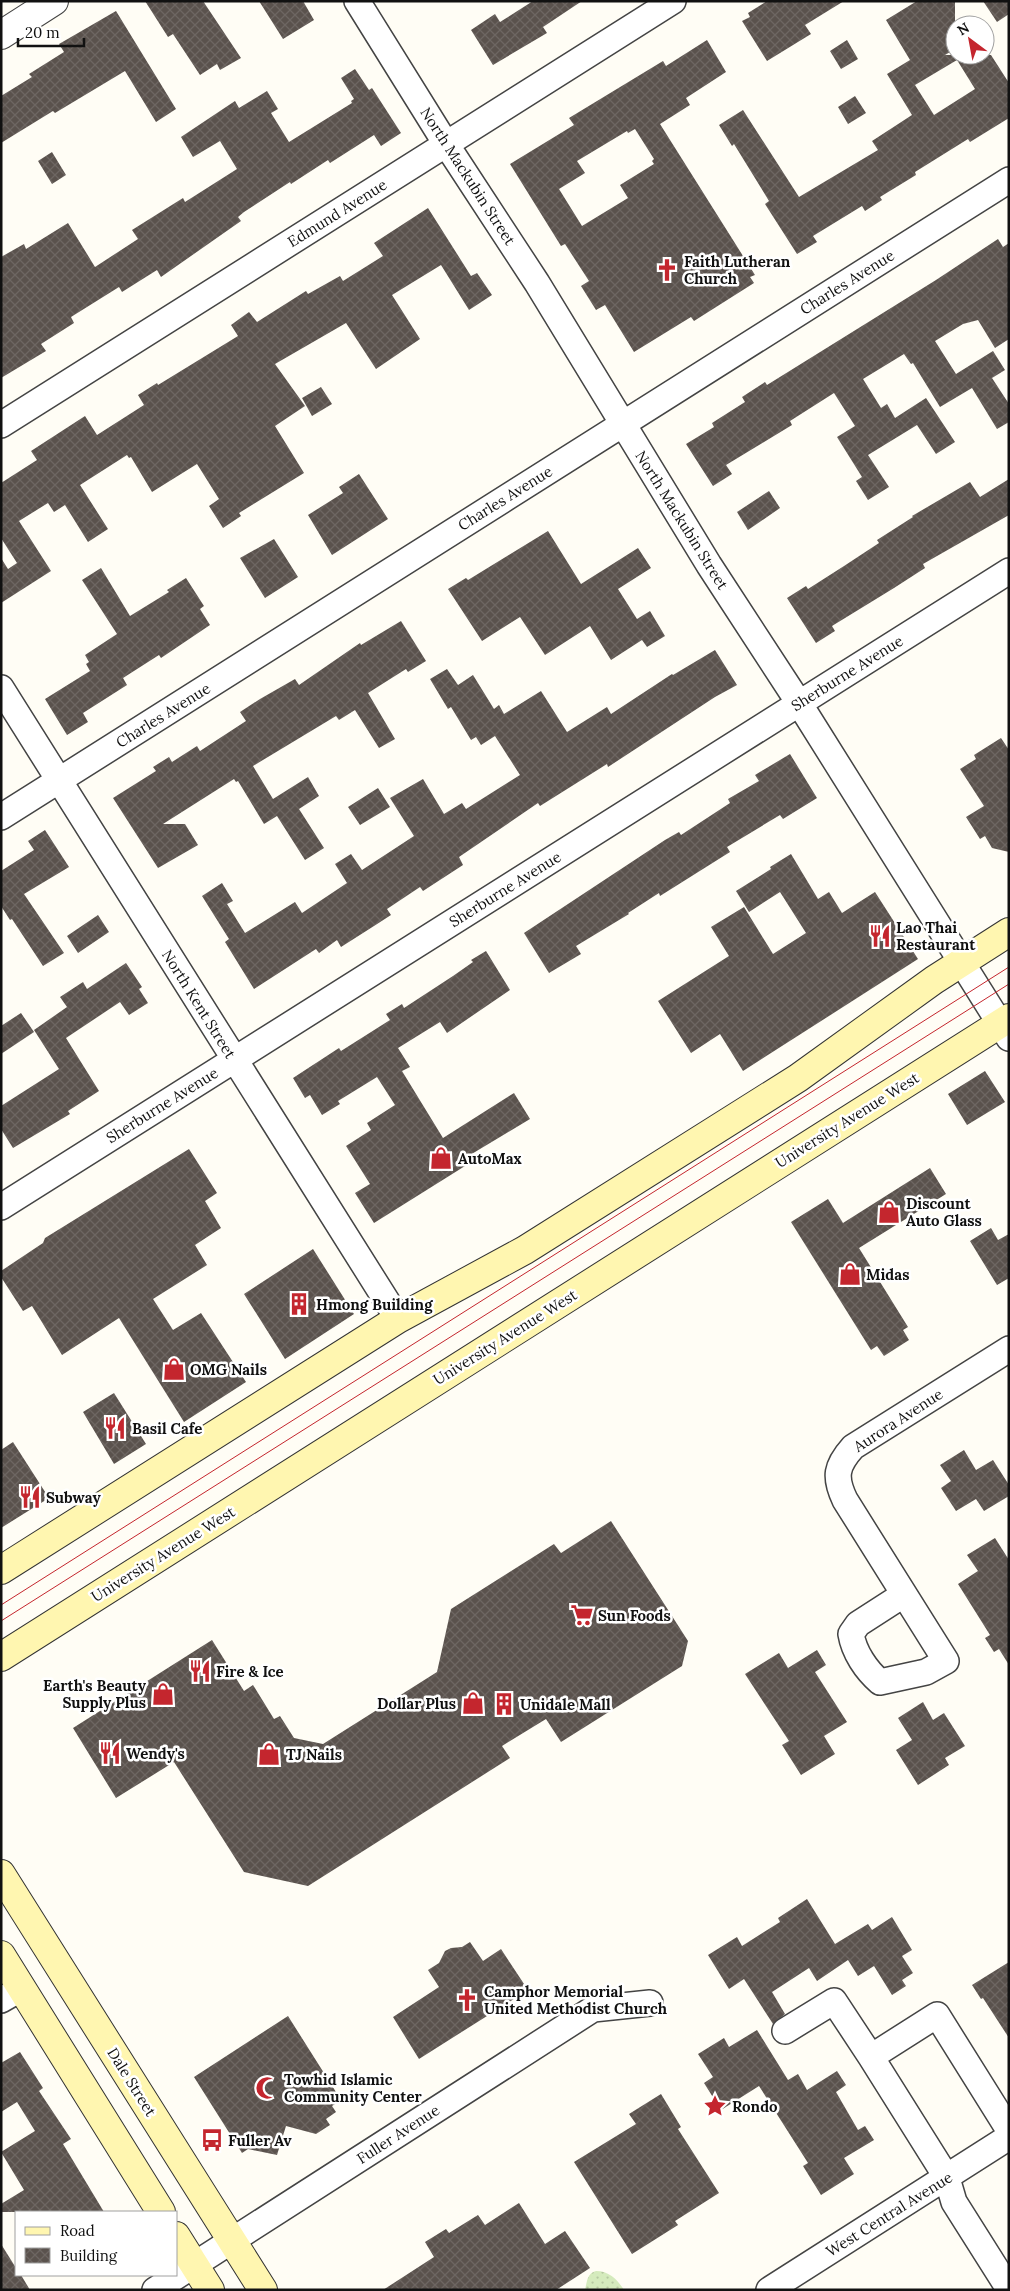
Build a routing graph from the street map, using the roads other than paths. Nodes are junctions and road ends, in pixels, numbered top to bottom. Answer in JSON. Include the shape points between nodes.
{"nodes":[{"id":1,"x":54,"y":1,"type":"edge"},
{"id":2,"x":357,"y":1,"type":"edge"},
{"id":3,"x":673,"y":1,"type":"edge"},
{"id":4,"x":1,"y":35,"type":"edge"},
{"id":5,"x":446,"y":144,"type":"junction"},
{"id":6,"x":1009,"y":180,"type":"edge"},
{"id":7,"x":624,"y":423,"type":"junction"},
{"id":8,"x":1,"y":425,"type":"edge"},
{"id":9,"x":1009,"y":571,"type":"edge"},
{"id":10,"x":1,"y":688,"type":"edge"},
{"id":11,"x":799,"y":703,"type":"junction"},
{"id":12,"x":59,"y":780,"type":"junction"},
{"id":13,"x":1,"y":817,"type":"edge"},
{"id":14,"x":1009,"y":932,"type":"edge"},
{"id":15,"x":962,"y":962,"type":"junction"},
{"id":16,"x":1006,"y":1027,"type":"edge"},
{"id":17,"x":234,"y":1059,"type":"junction"},
{"id":18,"x":1,"y":1207,"type":"edge"},
{"id":19,"x":398,"y":1319,"type":"junction"},
{"id":20,"x":1009,"y":1349,"type":"edge"},
{"id":21,"x":1,"y":1570,"type":"edge"},
{"id":22,"x":903,"y":1595,"type":"dead end"},
{"id":23,"x":1,"y":1657,"type":"edge"},
{"id":24,"x":1,"y":1874,"type":"edge"},
{"id":25,"x":1,"y":1955,"type":"edge"},
{"id":26,"x":12,"y":1994,"type":"edge"},
{"id":27,"x":650,"y":2003,"type":"dead end"},
{"id":28,"x":785,"y":2031,"type":"dead end"},
{"id":29,"x":870,"y":2057,"type":"junction"},
{"id":30,"x":1009,"y":2130,"type":"edge"},
{"id":31,"x":1009,"y":2138,"type":"edge"},
{"id":32,"x":947,"y":2178,"type":"junction"},
{"id":33,"x":160,"y":2211,"type":"edge"},
{"id":34,"x":178,"y":2239,"type":"edge"},
{"id":35,"x":232,"y":2241,"type":"junction"},
{"id":36,"x":195,"y":2265,"type":"junction"},
{"id":37,"x":177,"y":2276,"type":"edge"},
{"id":38,"x":178,"y":2276,"type":"edge"},
{"id":39,"x":1009,"y":2289,"type":"edge"},
{"id":40,"x":155,"y":2290,"type":"edge"},
{"id":41,"x":210,"y":2290,"type":"edge"},
{"id":42,"x":263,"y":2290,"type":"edge"},
{"id":43,"x":770,"y":2290,"type":"edge"}],
"edges":[{"from":1,"to":4,"type":"street"},
{"from":2,"to":5,"type":"street","name":"North Mackubin Street"},
{"from":3,"to":5,"type":"street","name":"Edmund Avenue"},
{"from":5,"to":7,"type":"street","name":"North Mackubin Street"},
{"from":5,"to":8,"type":"street","name":"Edmund Avenue"},
{"from":6,"to":7,"type":"street","name":"Charles Avenue"},
{"from":7,"to":11,"type":"street","name":"North Mackubin Street","via":[[709,565]]},
{"from":7,"to":12,"type":"street","name":"Charles Avenue"},
{"from":9,"to":11,"type":"street","name":"Sherburne Avenue"},
{"from":10,"to":12,"type":"street","name":"North Kent Street"},
{"from":11,"to":15,"type":"street","name":"North Mackubin Street"},
{"from":11,"to":17,"type":"street","name":"Sherburne Avenue"},
{"from":12,"to":13,"type":"street","name":"Charles Avenue"},
{"from":12,"to":17,"type":"street","name":"North Kent Street"},
{"from":14,"to":15,"type":"main road"},
{"from":15,"to":16,"type":"street","name":"North Mackubin Street"},
{"from":15,"to":19,"type":"main road","via":[[798,1078],[525,1250]]},
{"from":16,"to":23,"type":"main road","name":"University Avenue West"},
{"from":17,"to":18,"type":"street","name":"Sherburne Avenue"},
{"from":17,"to":19,"type":"street","name":"North Kent Street"},
{"from":19,"to":21,"type":"main road"},
{"from":20,"to":22,"type":"street","name":"Aurora Avenue","via":[[853,1447],[843,1459],[838,1471],[838,1486]]},
{"from":24,"to":35,"type":"main road","name":"Dale Street"},
{"from":25,"to":26,"type":"main road"},
{"from":26,"to":33,"type":"main road"},
{"from":27,"to":35,"type":"street","name":"Fuller Avenue","via":[[594,2009]]},
{"from":28,"to":29,"type":"street","via":[[834,2002]]},
{"from":29,"to":30,"type":"street","via":[[937,2015]]},
{"from":29,"to":32,"type":"street"},
{"from":31,"to":32,"type":"street","name":"West Central Avenue"},
{"from":32,"to":39,"type":"street","via":[[954,2202]]},
{"from":32,"to":43,"type":"street","name":"West Central Avenue"},
{"from":34,"to":36,"type":"main road"},
{"from":35,"to":36,"type":"street","name":"Fuller Avenue"},
{"from":35,"to":42,"type":"main road","name":"Dale Street"},
{"from":36,"to":38,"type":"street","name":"Fuller Avenue"},
{"from":36,"to":41,"type":"main road"},
{"from":37,"to":40,"type":"street","name":"Fuller Avenue"}]}
